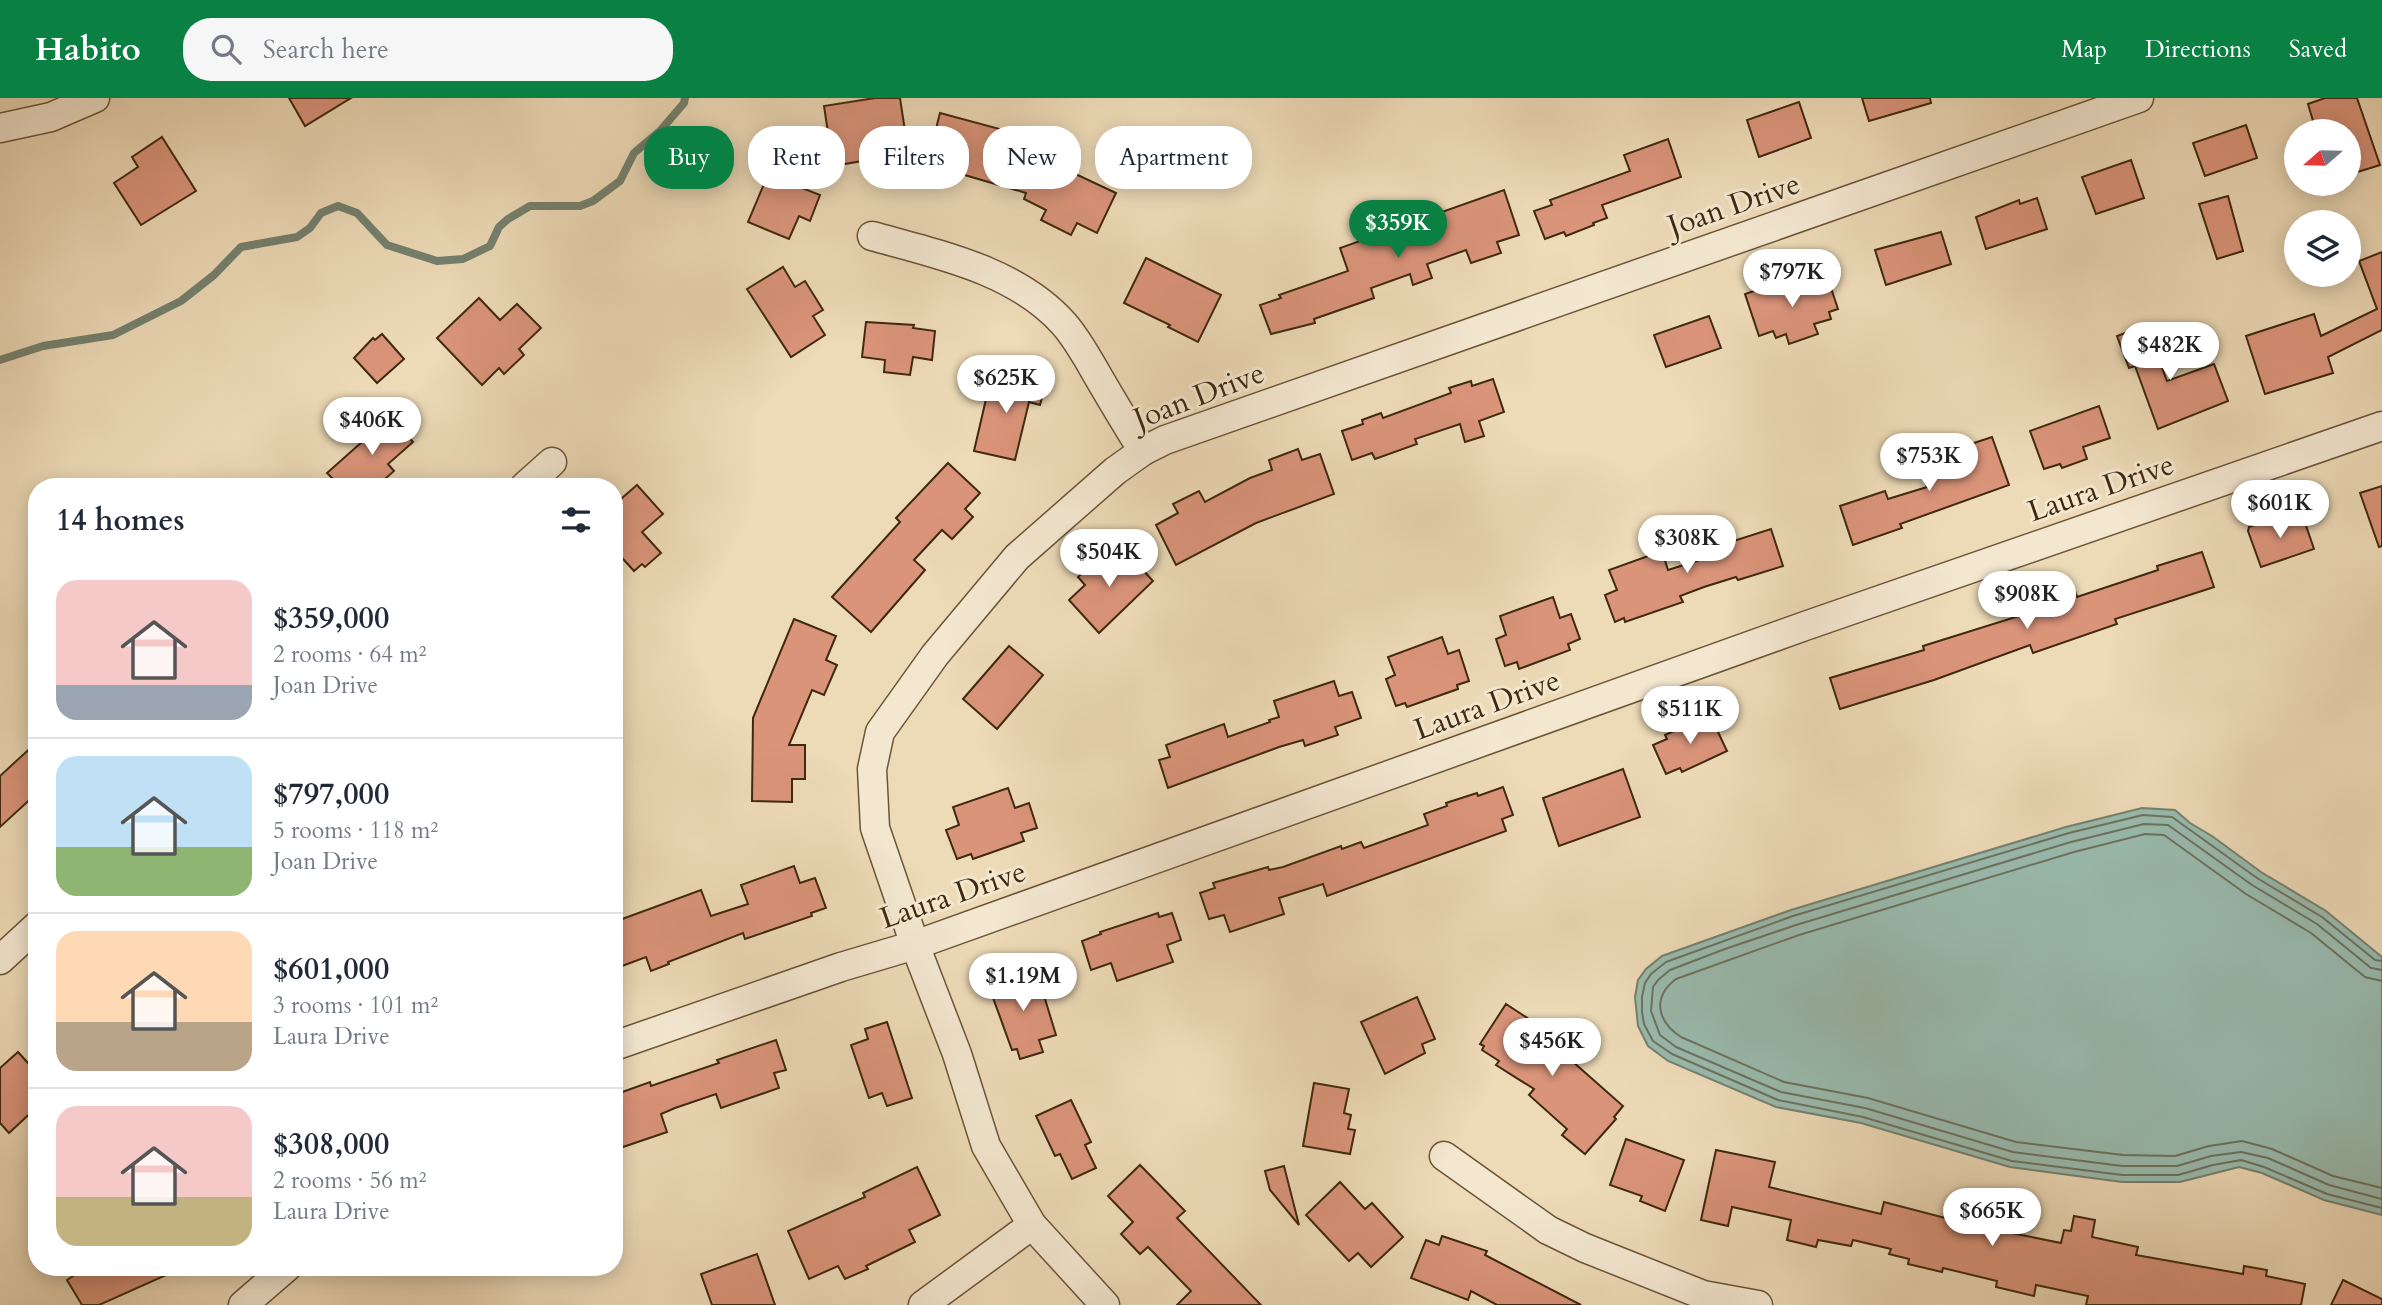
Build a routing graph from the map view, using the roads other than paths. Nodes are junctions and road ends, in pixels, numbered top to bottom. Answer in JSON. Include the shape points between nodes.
{"nodes":[{"id":1,"x":95,"y":98,"type":"edge"},
{"id":2,"x":2139,"y":98,"type":"edge"},
{"id":3,"x":0,"y":128,"type":"edge"},
{"id":4,"x":872,"y":236,"type":"dead end"},
{"id":5,"x":2382,"y":426,"type":"edge"},
{"id":6,"x":1143,"y":452,"type":"junction"},
{"id":7,"x":552,"y":462,"type":"dead end"},
{"id":8,"x":534,"y":478,"type":"edge"},
{"id":9,"x":28,"y":934,"type":"edge"},
{"id":10,"x":915,"y":945,"type":"junction"},
{"id":11,"x":1,"y":956,"type":"edge"},
{"id":12,"x":623,"y":1043,"type":"edge"},
{"id":13,"x":1444,"y":1156,"type":"dead end"},
{"id":14,"x":1032,"y":1225,"type":"junction"},
{"id":15,"x":277,"y":1276,"type":"edge"},
{"id":16,"x":1703,"y":1300,"type":"edge"},
{"id":17,"x":243,"y":1305,"type":"edge"},
{"id":18,"x":923,"y":1305,"type":"edge"},
{"id":19,"x":1105,"y":1305,"type":"edge"},
{"id":20,"x":1758,"y":1305,"type":"edge"}],
"edges":[{"from":1,"to":3,"type":"street","via":[[51,117]]},
{"from":2,"to":6,"type":"street","name":"Joan Drive","via":[[1165,440]]},
{"from":4,"to":6,"type":"street","via":[[947,257],[1006,281],[1035,299],[1079,344]]},
{"from":5,"to":10,"type":"street","name":"Laura Drive","via":[[1792,631]]},
{"from":6,"to":10,"type":"street","name":"Joan Drive","via":[[1017,556],[935,655],[880,732],[872,769],[875,828]]},
{"from":7,"to":8,"type":"street"},
{"from":9,"to":11,"type":"street"},
{"from":10,"to":12,"type":"street","name":"Laura Drive"},
{"from":10,"to":14,"type":"street","name":"Joan Drive","via":[[986,1146]]},
{"from":13,"to":16,"type":"street","via":[[1563,1238]]},
{"from":14,"to":18,"type":"street"},
{"from":14,"to":19,"type":"street","name":"Joan Drive"},
{"from":15,"to":17,"type":"street"},
{"from":16,"to":20,"type":"street"}]}
